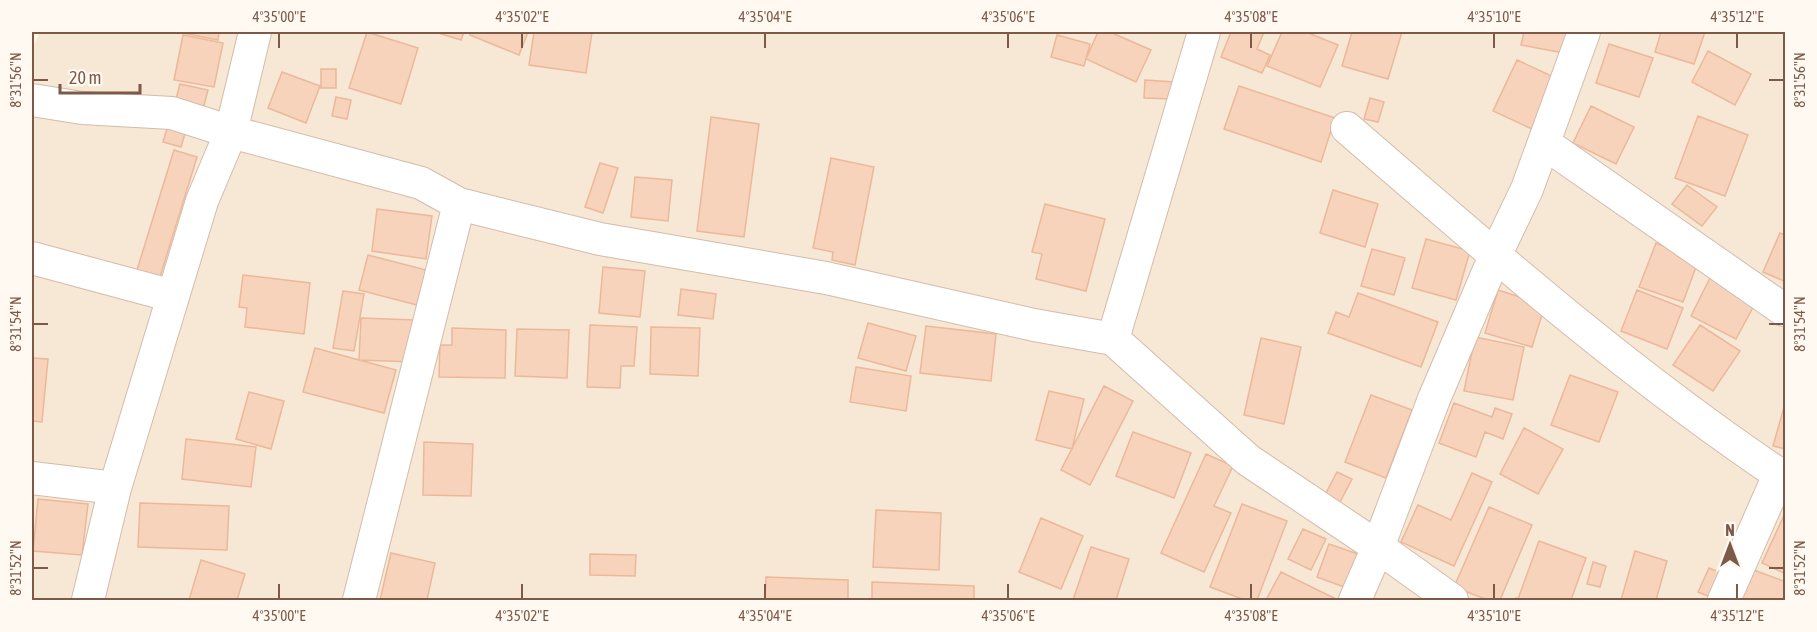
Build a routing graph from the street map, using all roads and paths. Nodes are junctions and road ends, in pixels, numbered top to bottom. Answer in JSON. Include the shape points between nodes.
{"nodes":[{"id":1,"x":255,"y":32,"type":"edge"},
{"id":2,"x":1204,"y":32,"type":"edge"},
{"id":3,"x":1584,"y":32,"type":"edge"},
{"id":4,"x":32,"y":100,"type":"edge"},
{"id":5,"x":1347,"y":128,"type":"dead end"},
{"id":6,"x":231,"y":132,"type":"junction"},
{"id":7,"x":1545,"y":143,"type":"junction"},
{"id":8,"x":459,"y":204,"type":"junction"},
{"id":9,"x":1495,"y":256,"type":"junction"},
{"id":10,"x":32,"y":258,"type":"edge"},
{"id":11,"x":173,"y":296,"type":"junction"},
{"id":12,"x":1784,"y":310,"type":"dead end"},
{"id":13,"x":1113,"y":339,"type":"junction"},
{"id":14,"x":1782,"y":477,"type":"edge"},
{"id":15,"x":32,"y":478,"type":"edge"},
{"id":16,"x":115,"y":488,"type":"junction"},
{"id":17,"x":1378,"y":548,"type":"junction"},
{"id":18,"x":88,"y":600,"type":"edge"},
{"id":19,"x":359,"y":600,"type":"edge"},
{"id":20,"x":1354,"y":600,"type":"edge"},
{"id":21,"x":1452,"y":600,"type":"edge"},
{"id":22,"x":1724,"y":600,"type":"edge"}],
"edges":[{"from":1,"to":6,"type":"street"},
{"from":2,"to":13,"type":"street"},
{"from":3,"to":7,"type":"street"},
{"from":4,"to":6,"type":"street","via":[[82,108],[172,113]]},
{"from":5,"to":9,"type":"street"},
{"from":6,"to":8,"type":"street","via":[[421,183]]},
{"from":6,"to":11,"type":"street","via":[[202,201]]},
{"from":7,"to":9,"type":"street"},
{"from":7,"to":12,"type":"street"},
{"from":8,"to":13,"type":"street","via":[[600,239],[826,278]]},
{"from":8,"to":19,"type":"street"},
{"from":9,"to":14,"type":"street","via":[[1665,394]]},
{"from":9,"to":17,"type":"street","via":[[1434,399]]},
{"from":10,"to":11,"type":"street"},
{"from":11,"to":16,"type":"street"},
{"from":13,"to":17,"type":"street","via":[[1248,460]]},
{"from":14,"to":22,"type":"street"},
{"from":15,"to":16,"type":"street"},
{"from":16,"to":18,"type":"street"},
{"from":17,"to":20,"type":"street"},
{"from":17,"to":21,"type":"street"}]}
